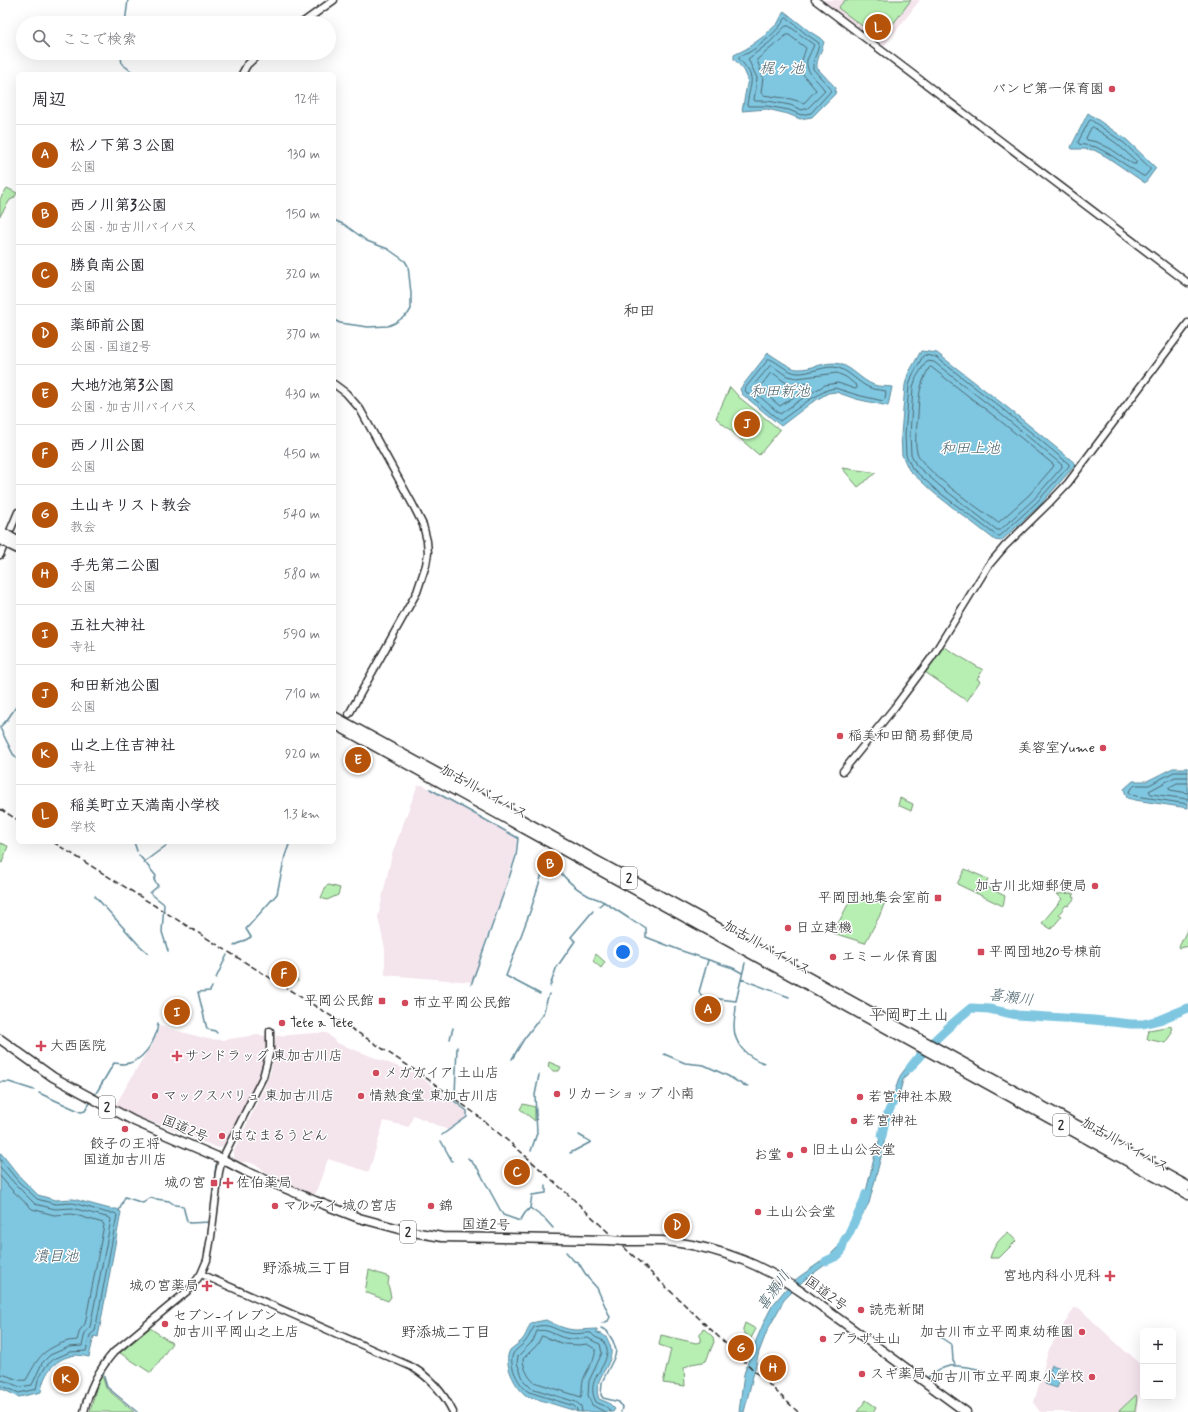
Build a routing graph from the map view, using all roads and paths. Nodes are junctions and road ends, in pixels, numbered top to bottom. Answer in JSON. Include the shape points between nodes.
{"nodes":[{"id":1,"x":334,"y":0,"type":"edge"},
{"id":2,"x":815,"y":0,"type":"edge"},
{"id":3,"x":312,"y":16,"type":"edge"},
{"id":4,"x":252,"y":60,"type":"edge"},
{"id":5,"x":243,"y":72,"type":"edge"},
{"id":6,"x":1188,"y":283,"type":"edge"},
{"id":7,"x":1188,"y":323,"type":"edge"},
{"id":8,"x":336,"y":386,"type":"edge"},
{"id":9,"x":16,"y":517,"type":"edge"},
{"id":10,"x":1,"y":536,"type":"edge"},
{"id":11,"x":13,"y":541,"type":"edge"},
{"id":12,"x":0,"y":556,"type":"edge"},
{"id":13,"x":349,"y":714,"type":"dead end"},
{"id":14,"x":336,"y":717,"type":"edge"},
{"id":15,"x":336,"y":725,"type":"edge"},
{"id":16,"x":843,"y":771,"type":"dead end"},
{"id":17,"x":270,"y":1031,"type":"dead end"},
{"id":18,"x":0,"y":1039,"type":"edge"},
{"id":19,"x":922,"y":1044,"type":"junction"},
{"id":20,"x":936,"y":1051,"type":"junction"},
{"id":21,"x":222,"y":1159,"type":"junction"},
{"id":22,"x":1188,"y":1186,"type":"edge"},
{"id":23,"x":1188,"y":1195,"type":"edge"},
{"id":24,"x":200,"y":1274,"type":"junction"},
{"id":25,"x":84,"y":1412,"type":"edge"},
{"id":26,"x":453,"y":1412,"type":"edge"},
{"id":27,"x":966,"y":1412,"type":"edge"}],
"edges":[{"from":1,"to":3,"type":"street"},
{"from":2,"to":6,"type":"street"},
{"from":4,"to":5,"type":"street"},
{"from":7,"to":16,"type":"street","via":[[1068,482],[988,566],[923,669]]},
{"from":8,"to":13,"type":"street","via":[[360,409],[413,505],[423,525],[428,553],[417,592]]},
{"from":9,"to":12,"type":"street"},
{"from":10,"to":11,"type":"highway","bridge":true},
{"from":14,"to":19,"type":"highway","name":"加古川バイパス","number":"2"},
{"from":15,"to":19,"type":"highway","name":"加古川バイパス","number":"2"},
{"from":17,"to":21,"type":"street","via":[[270,1051],[263,1077]]},
{"from":18,"to":21,"type":"highway","name":"国道2号","number":"2","via":[[53,1077],[134,1121]]},
{"from":19,"to":20,"type":"highway","name":"加古川バイパス","number":"2"},
{"from":20,"to":22,"type":"highway","name":"加古川バイパス","number":"2"},
{"from":20,"to":23,"type":"highway","name":"加古川バイパス","number":"2"},
{"from":21,"to":24,"type":"street","via":[[207,1260]]},
{"from":21,"to":27,"type":"highway","name":"国道2号","number":"2","bridge":true,"via":[[358,1218],[407,1232],[462,1238],[673,1242],[721,1252],[761,1267],[785,1280]]},
{"from":24,"to":25,"type":"street","via":[[191,1288],[105,1362]]},
{"from":24,"to":26,"type":"street","via":[[412,1367],[436,1385]]}]}
